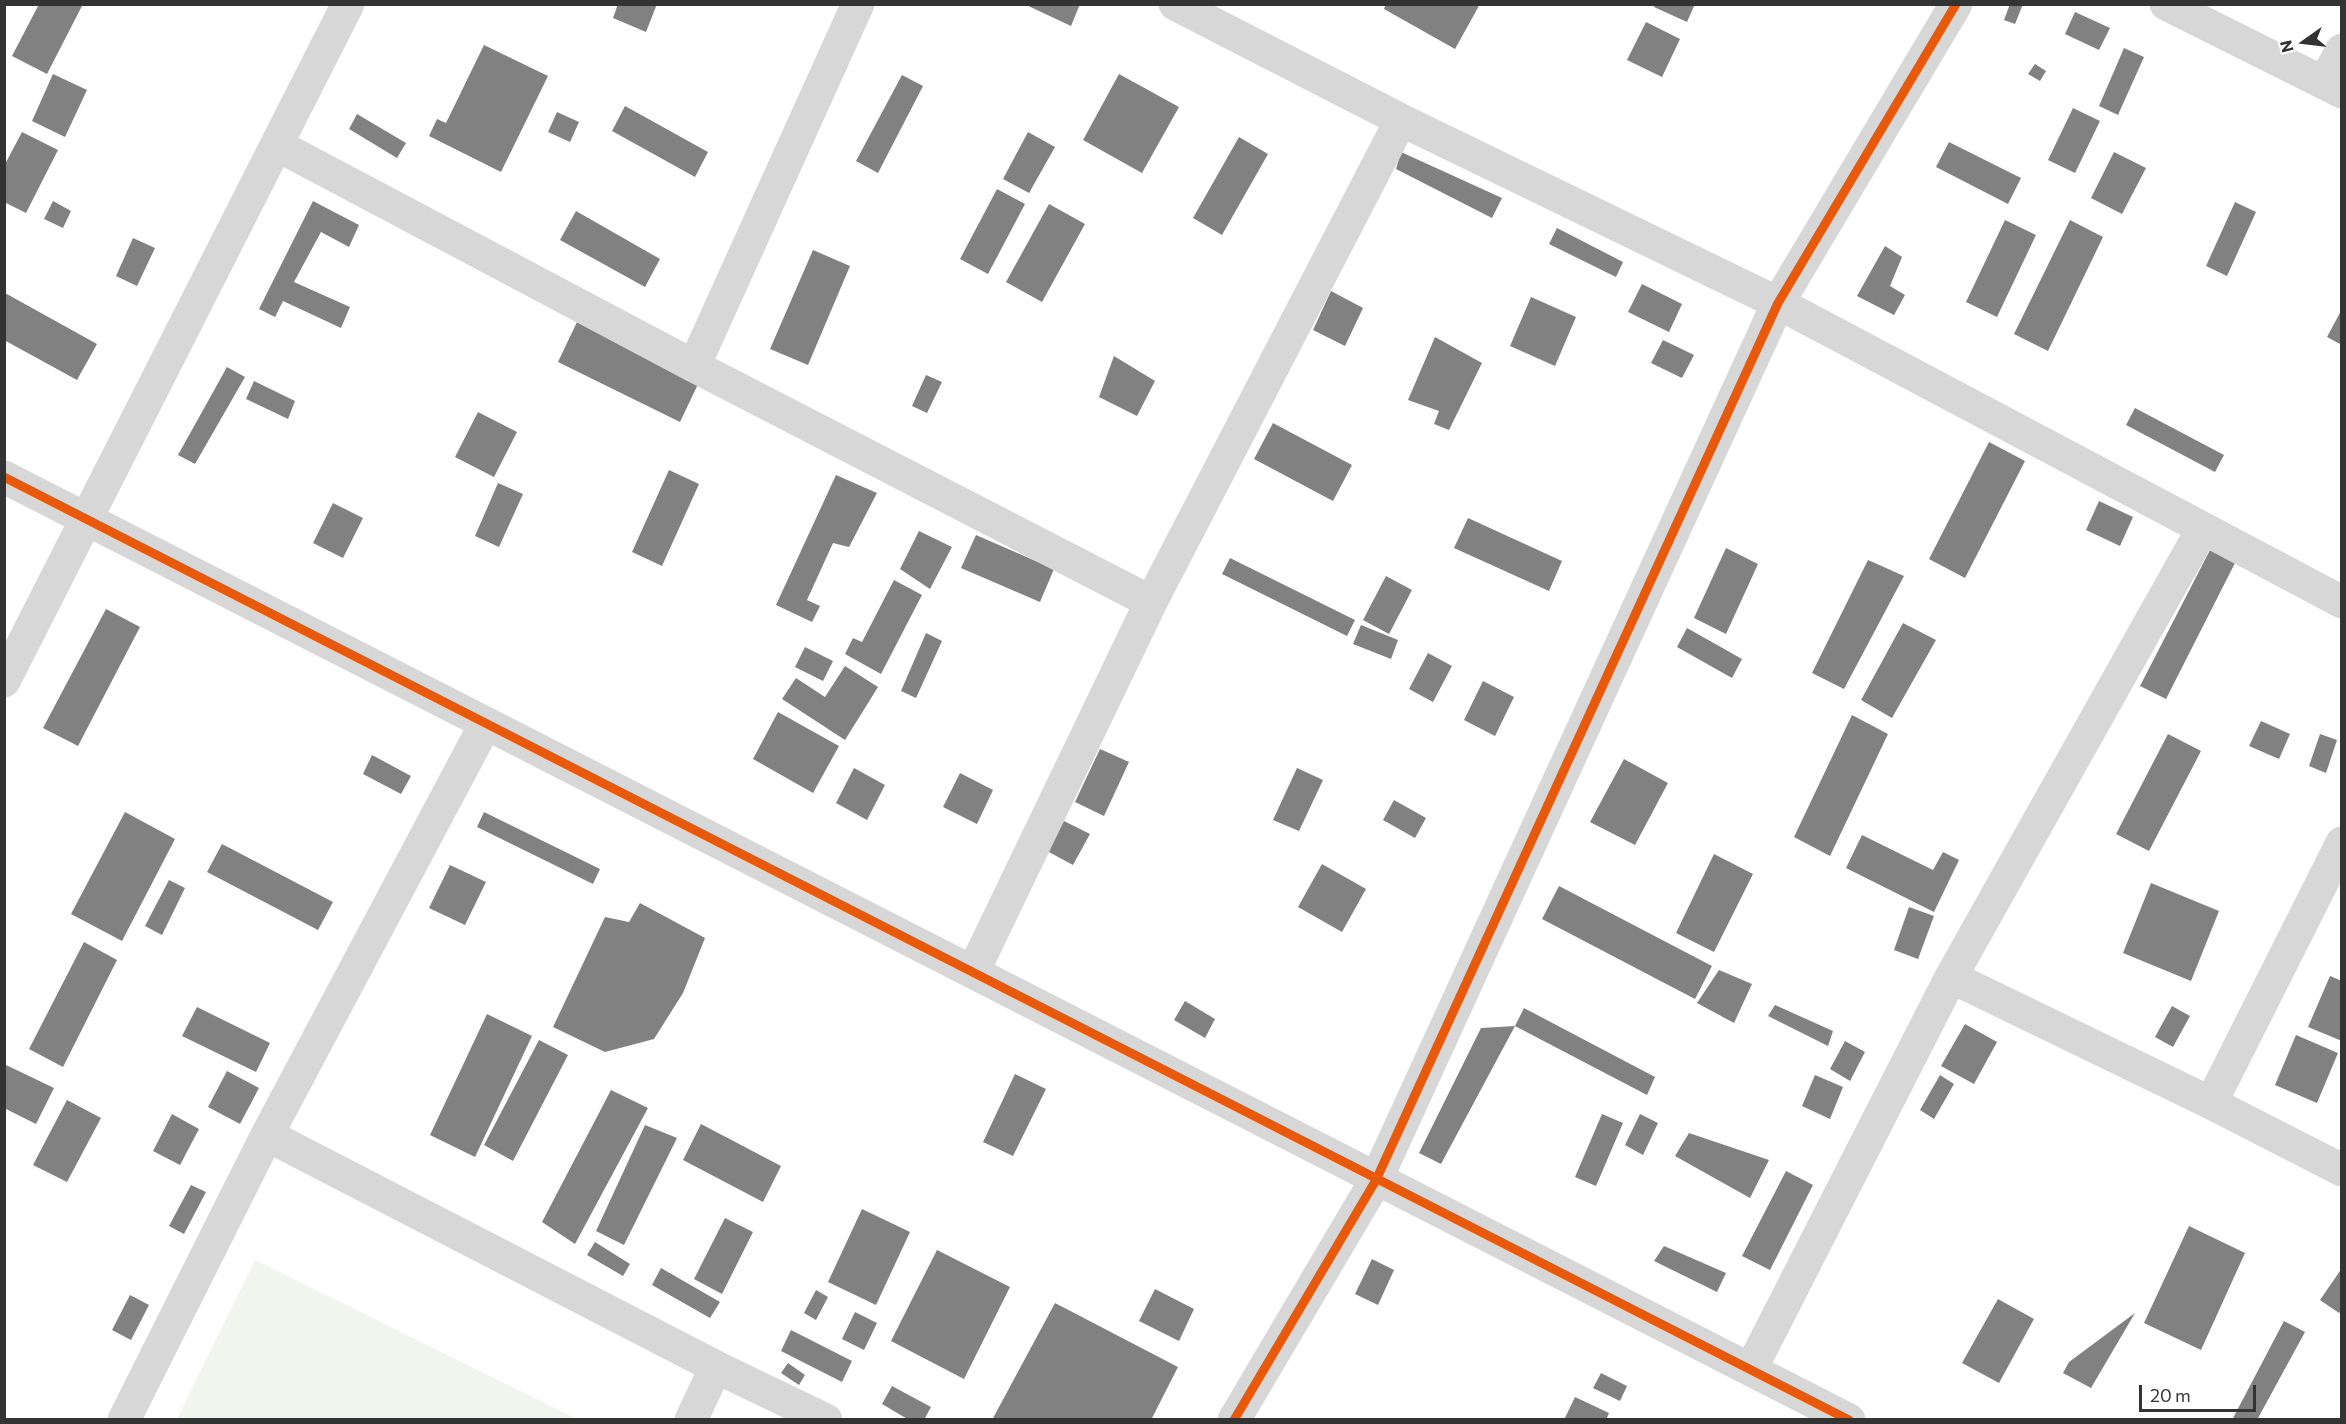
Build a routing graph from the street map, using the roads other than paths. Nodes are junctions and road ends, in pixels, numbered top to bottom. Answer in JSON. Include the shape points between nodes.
{"nodes":[{"id":1,"x":348,"y":4,"type":"edge"},
{"id":2,"x":858,"y":4,"type":"edge"},
{"id":3,"x":1175,"y":4,"type":"edge"},
{"id":4,"x":1956,"y":4,"type":"edge"},
{"id":5,"x":2166,"y":4,"type":"edge"},
{"id":6,"x":2342,"y":50,"type":"edge"},
{"id":7,"x":2333,"y":88,"type":"edge"},
{"id":8,"x":1401,"y":120,"type":"junction"},
{"id":9,"x":277,"y":145,"type":"junction"},
{"id":10,"x":1778,"y":303,"type":"junction"},
{"id":11,"x":694,"y":366,"type":"junction"},
{"id":12,"x":4,"y":477,"type":"edge"},
{"id":13,"x":87,"y":519,"type":"junction"},
{"id":14,"x":2202,"y":530,"type":"junction"},
{"id":15,"x":1151,"y":602,"type":"junction"},
{"id":16,"x":2342,"y":602,"type":"edge"},
{"id":17,"x":4,"y":681,"type":"edge"},
{"id":18,"x":486,"y":723,"type":"junction"},
{"id":19,"x":2342,"y":843,"type":"edge"},
{"id":20,"x":973,"y":972,"type":"junction"},
{"id":21,"x":1951,"y":977,"type":"junction"},
{"id":22,"x":2211,"y":1103,"type":"junction"},
{"id":23,"x":267,"y":1135,"type":"junction"},
{"id":24,"x":2342,"y":1170,"type":"edge"},
{"id":25,"x":1376,"y":1180,"type":"junction"},
{"id":26,"x":716,"y":1366,"type":"junction"},
{"id":27,"x":1751,"y":1369,"type":"junction"},
{"id":28,"x":124,"y":1419,"type":"edge"},
{"id":29,"x":692,"y":1419,"type":"edge"},
{"id":30,"x":826,"y":1419,"type":"edge"},
{"id":31,"x":1233,"y":1419,"type":"edge"},
{"id":32,"x":1849,"y":1419,"type":"edge"}],
"edges":[{"from":1,"to":9,"type":"street"},
{"from":2,"to":11,"type":"street"},
{"from":3,"to":8,"type":"street"},
{"from":4,"to":10,"type":"street"},
{"from":5,"to":7,"type":"street"},
{"from":6,"to":7,"type":"street"},
{"from":8,"to":10,"type":"street"},
{"from":8,"to":15,"type":"street"},
{"from":9,"to":11,"type":"street"},
{"from":9,"to":13,"type":"street"},
{"from":10,"to":14,"type":"street"},
{"from":10,"to":25,"type":"street"},
{"from":11,"to":15,"type":"street"},
{"from":12,"to":13,"type":"street"},
{"from":13,"to":17,"type":"street"},
{"from":13,"to":18,"type":"street"},
{"from":14,"to":16,"type":"street"},
{"from":14,"to":21,"type":"street"},
{"from":15,"to":20,"type":"street"},
{"from":18,"to":20,"type":"street"},
{"from":18,"to":23,"type":"street"},
{"from":19,"to":22,"type":"street"},
{"from":20,"to":25,"type":"street"},
{"from":21,"to":22,"type":"street"},
{"from":21,"to":27,"type":"street"},
{"from":22,"to":24,"type":"street"},
{"from":23,"to":26,"type":"street"},
{"from":23,"to":28,"type":"street"},
{"from":25,"to":27,"type":"street"},
{"from":25,"to":31,"type":"street"},
{"from":26,"to":29,"type":"street"},
{"from":26,"to":30,"type":"street"},
{"from":27,"to":32,"type":"street"}]}
